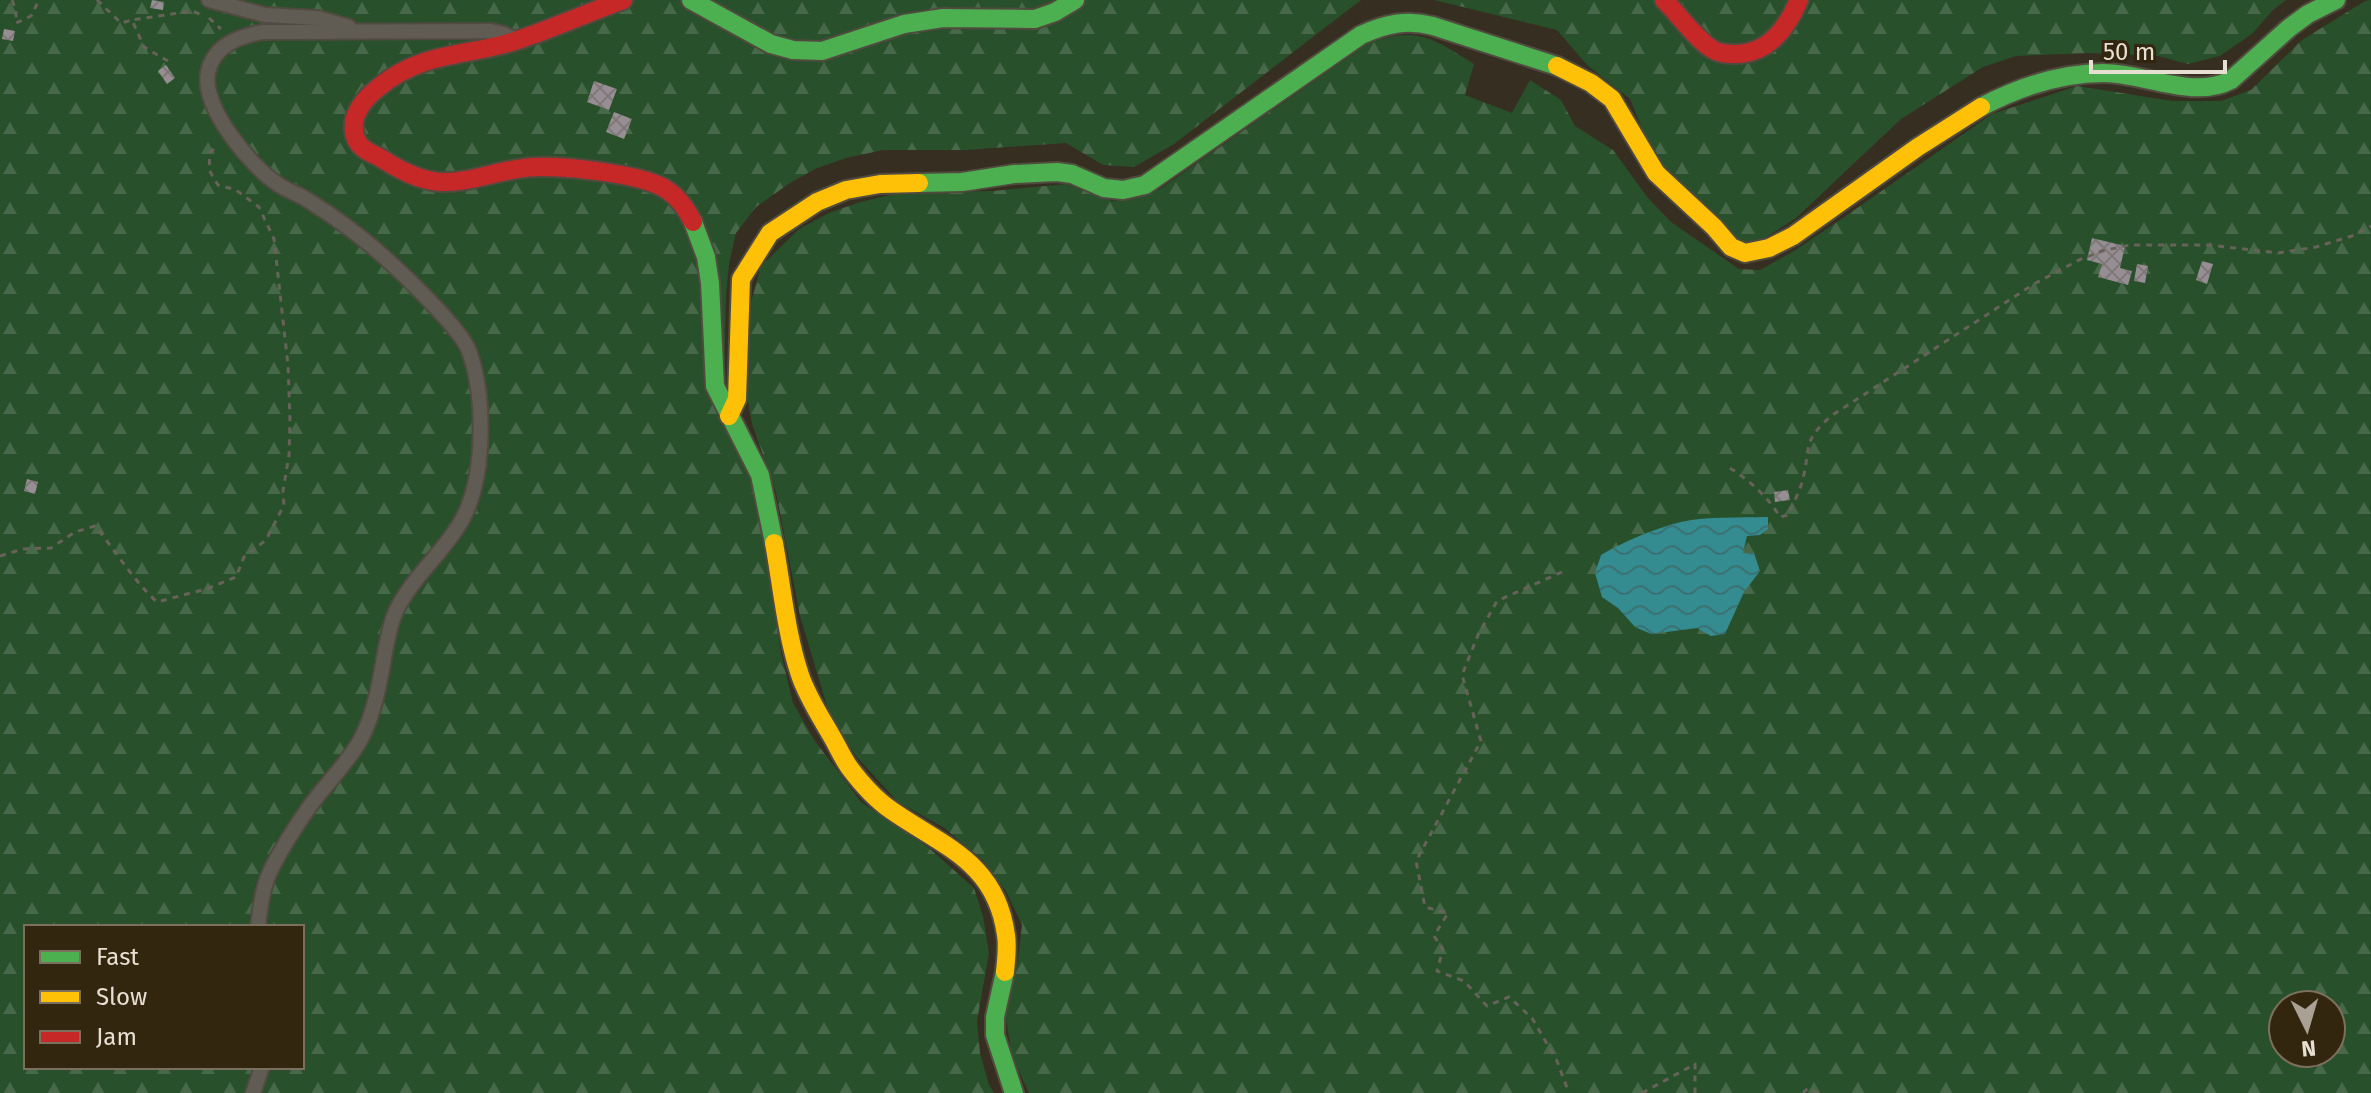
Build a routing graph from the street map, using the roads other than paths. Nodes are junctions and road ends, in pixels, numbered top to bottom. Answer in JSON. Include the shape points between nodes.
{"nodes":[{"id":1,"x":209,"y":0,"type":"edge"},
{"id":2,"x":623,"y":0,"type":"edge"},
{"id":3,"x":691,"y":0,"type":"edge"},
{"id":4,"x":1075,"y":0,"type":"edge"},
{"id":5,"x":1664,"y":0,"type":"edge"},
{"id":6,"x":1799,"y":0,"type":"edge"},
{"id":7,"x":2336,"y":0,"type":"edge"},
{"id":8,"x":365,"y":31,"type":"junction"},
{"id":9,"x":223,"y":32,"type":"road end"},
{"id":10,"x":516,"y":40,"type":"junction"},
{"id":11,"x":221,"y":48,"type":"junction"},
{"id":12,"x":729,"y":416,"type":"junction"},
{"id":13,"x":258,"y":925,"type":"edge"},
{"id":14,"x":261,"y":1069,"type":"edge"},
{"id":15,"x":253,"y":1093,"type":"edge"},
{"id":16,"x":1014,"y":1093,"type":"edge"}],
"edges":[{"from":1,"to":8,"type":"street"},
{"from":2,"to":10,"type":"street"},
{"from":3,"to":4,"type":"street","via":[[771,44],[822,51],[904,24],[943,18],[1035,19]]},
{"from":5,"to":6,"type":"street","via":[[1711,49],[1738,55],[1769,44]]},
{"from":7,"to":12,"type":"street","via":[[2305,16],[2230,82],[2190,86],[2103,72],[2049,80],[2004,97],[1926,142],[1804,230],[1741,253],[1668,189],[1607,94],[1582,78],[1438,27],[1414,22],[1375,28],[1145,185],[1123,190],[1072,174],[1014,174],[962,182],[880,184],[817,202],[770,233],[741,279],[737,399]]},
{"from":8,"to":10,"type":"street","via":[[491,31]]},
{"from":8,"to":11,"type":"street","via":[[262,32]]},
{"from":9,"to":11,"type":"street"},
{"from":10,"to":12,"type":"street","via":[[424,61],[395,75],[357,109],[352,128],[359,145],[400,172],[429,182],[555,166],[667,189],[698,229],[710,286],[715,386]]},
{"from":11,"to":13,"type":"street","via":[[206,83],[231,136],[279,185],[377,251],[458,332],[468,349],[480,420],[479,467],[466,512],[396,611],[373,709],[361,737],[269,874]]},
{"from":12,"to":16,"type":"street","via":[[760,475],[791,641],[820,716],[870,792],[960,854],[983,875],[994,895],[1007,938],[995,1035]]},
{"from":14,"to":15,"type":"street"}]}
